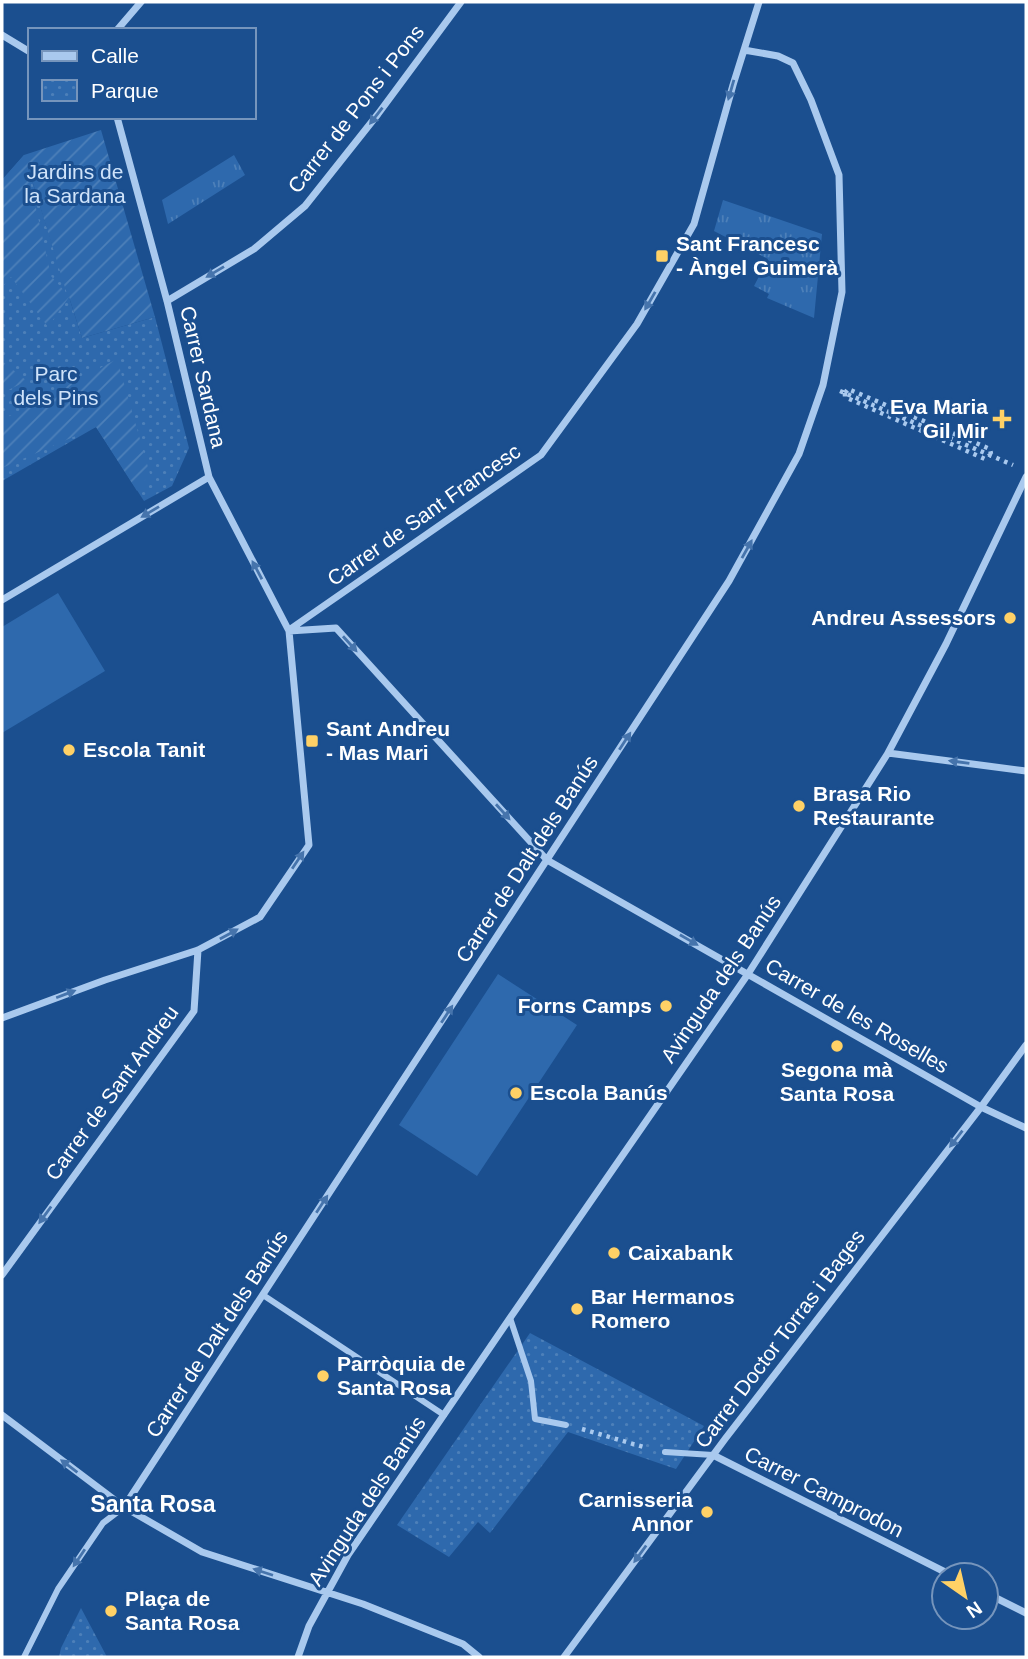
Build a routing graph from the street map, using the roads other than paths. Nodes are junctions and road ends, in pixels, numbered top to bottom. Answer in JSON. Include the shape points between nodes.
{"nodes":[{"id":1,"x":141,"y":2,"type":"edge"},
{"id":2,"x":461,"y":2,"type":"edge"},
{"id":3,"x":759,"y":2,"type":"edge"},
{"id":4,"x":119,"y":28,"type":"edge"},
{"id":5,"x":2,"y":34,"type":"edge"},
{"id":6,"x":28,"y":50,"type":"edge"},
{"id":7,"x":744,"y":50,"type":"junction"},
{"id":8,"x":118,"y":119,"type":"edge"},
{"id":9,"x":167,"y":301,"type":"junction"},
{"id":10,"x":209,"y":477,"type":"junction"},
{"id":11,"x":1026,"y":477,"type":"edge"},
{"id":12,"x":2,"y":600,"type":"edge"},
{"id":13,"x":289,"y":631,"type":"junction"},
{"id":14,"x":888,"y":753,"type":"junction"},
{"id":15,"x":1026,"y":771,"type":"edge"},
{"id":16,"x":547,"y":860,"type":"junction"},
{"id":17,"x":198,"y":950,"type":"junction"},
{"id":18,"x":748,"y":974,"type":"junction"},
{"id":19,"x":2,"y":1018,"type":"edge"},
{"id":20,"x":1026,"y":1045,"type":"edge"},
{"id":21,"x":981,"y":1107,"type":"junction"},
{"id":22,"x":1026,"y":1128,"type":"edge"},
{"id":23,"x":2,"y":1275,"type":"edge"},
{"id":24,"x":263,"y":1295,"type":"junction"},
{"id":25,"x":510,"y":1318,"type":"junction"},
{"id":26,"x":2,"y":1415,"type":"edge"},
{"id":27,"x":444,"y":1415,"type":"junction"},
{"id":28,"x":566,"y":1425,"type":"road end"},
{"id":29,"x":665,"y":1452,"type":"road end"},
{"id":30,"x":713,"y":1455,"type":"junction"},
{"id":31,"x":124,"y":1507,"type":"junction"},
{"id":32,"x":930,"y":1564,"type":"edge"},
{"id":33,"x":328,"y":1593,"type":"junction"},
{"id":34,"x":1000,"y":1599,"type":"edge"},
{"id":35,"x":1026,"y":1613,"type":"edge"},
{"id":36,"x":24,"y":1657,"type":"edge"},
{"id":37,"x":298,"y":1657,"type":"edge"},
{"id":38,"x":479,"y":1657,"type":"edge"},
{"id":39,"x":564,"y":1657,"type":"edge"}],
"edges":[{"from":1,"to":4,"type":"street"},
{"from":2,"to":9,"type":"street","name":"Carrer de Pons i Pons","one_way":true,"via":[[304,206],[254,249]]},
{"from":3,"to":7,"type":"street","name":"Carrer de Sant Francesc"},
{"from":5,"to":6,"type":"street"},
{"from":7,"to":13,"type":"street","name":"Carrer de Sant Francesc","one_way":true,"via":[[694,224],[636,324],[541,455]]},
{"from":16,"to":7,"type":"street","name":"Carrer de Dalt dels Banús","one_way":true,"via":[[729,581],[799,454],[822,385],[842,292],[839,175],[793,63]]},
{"from":8,"to":9,"type":"street","name":"Carrer Sardana"},
{"from":9,"to":10,"type":"street","name":"Carrer Sardana"},
{"from":10,"to":12,"type":"street","one_way":true},
{"from":13,"to":10,"type":"street","name":"Carrer Sardana","one_way":true},
{"from":11,"to":14,"type":"street","name":"Avinguda dels Banús"},
{"from":13,"to":16,"type":"street","name":"Carrer de les Roselles","one_way":true,"via":[[336,628]]},
{"from":17,"to":13,"type":"street","one_way":true,"via":[[260,917],[309,845]]},
{"from":15,"to":14,"type":"street","one_way":true},
{"from":14,"to":18,"type":"street","name":"Avinguda dels Banús"},
{"from":16,"to":18,"type":"street","name":"Carrer de les Roselles","one_way":true},
{"from":24,"to":16,"type":"street","name":"Carrer de Dalt dels Banús","one_way":true},
{"from":19,"to":17,"type":"street","one_way":true},
{"from":17,"to":23,"type":"street","name":"Carrer de Sant Andreu","one_way":true,"via":[[194,1011]]},
{"from":18,"to":21,"type":"street","name":"Carrer de les Roselles"},
{"from":18,"to":25,"type":"street","name":"Avinguda dels Banús"},
{"from":20,"to":21,"type":"street","name":"Carrer Doctor Torras i Bages"},
{"from":21,"to":22,"type":"street","name":"Carrer de les Roselles"},
{"from":21,"to":30,"type":"street","name":"Carrer Doctor Torras i Bages","one_way":true},
{"from":24,"to":27,"type":"street"},
{"from":24,"to":31,"type":"street","name":"Carrer de Dalt dels Banús"},
{"from":25,"to":27,"type":"street","name":"Avinguda dels Banús"},
{"from":25,"to":28,"type":"street","via":[[531,1381],[535,1419]]},
{"from":31,"to":26,"type":"street","one_way":true},
{"from":27,"to":33,"type":"street","name":"Avinguda dels Banús","via":[[348,1555]]},
{"from":29,"to":30,"type":"street","name":"Carrer Camprodon"},
{"from":30,"to":32,"type":"street","name":"Carrer Camprodon"},
{"from":30,"to":39,"type":"street","name":"Carrer Doctor Torras i Bages","one_way":true},
{"from":33,"to":31,"type":"street","one_way":true,"via":[[202,1552]]},
{"from":31,"to":36,"type":"street","name":"Carrer de Dalt dels Banús","one_way":true,"via":[[103,1523],[58,1589]]},
{"from":33,"to":37,"type":"street","name":"Avinguda dels Banús"},
{"from":33,"to":38,"type":"street","via":[[463,1644]]},
{"from":34,"to":35,"type":"street"}]}
